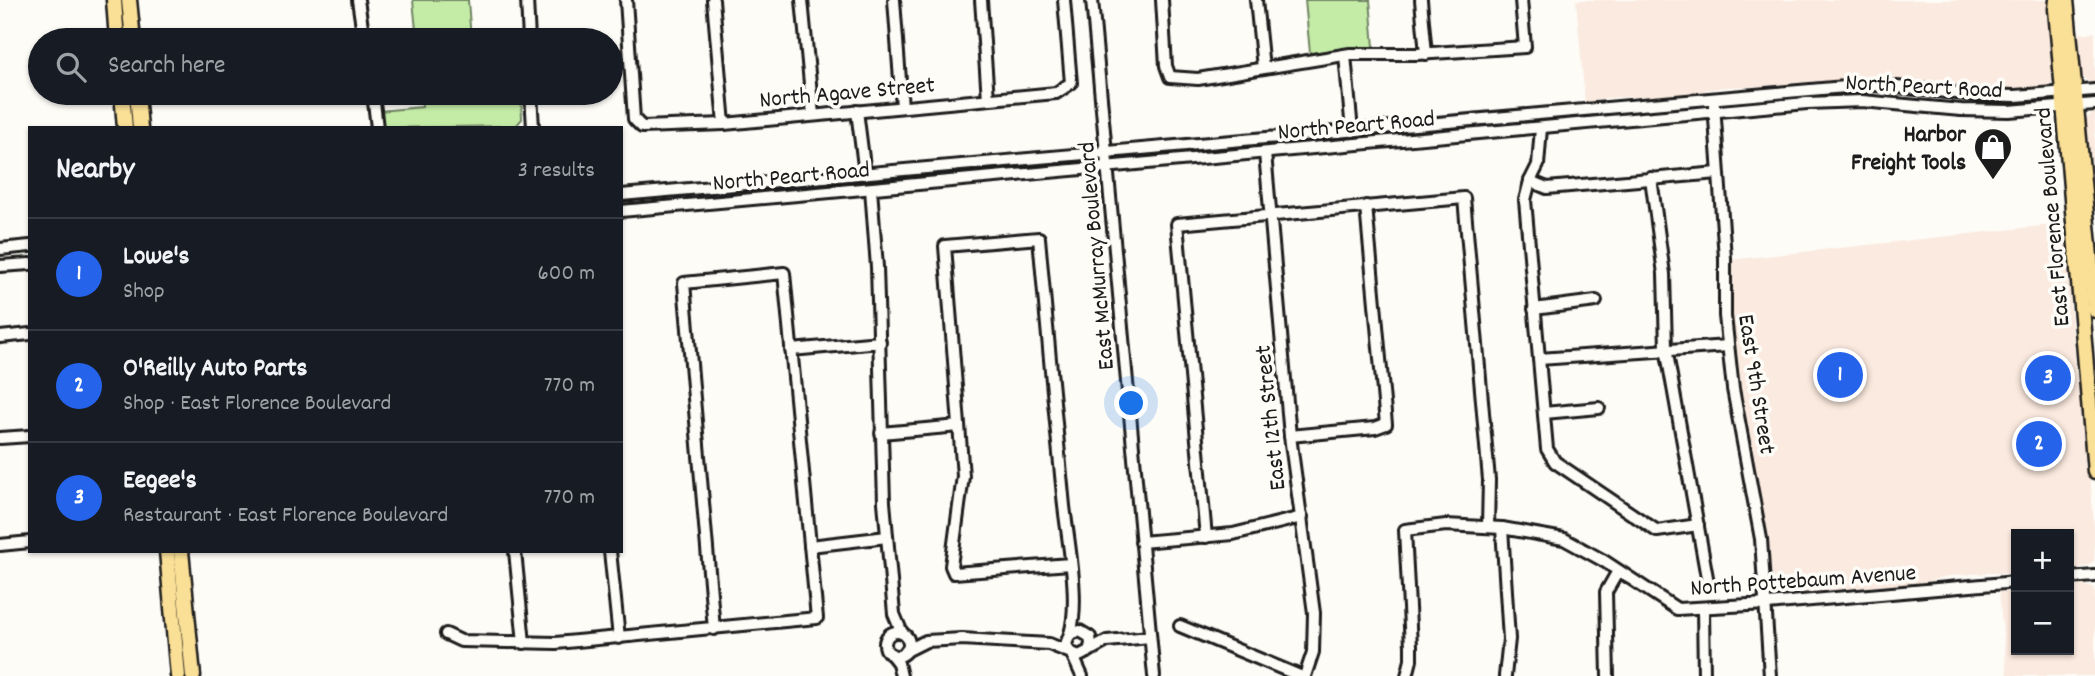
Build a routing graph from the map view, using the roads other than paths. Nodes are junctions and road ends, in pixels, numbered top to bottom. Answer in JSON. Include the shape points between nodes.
{"nodes":[{"id":1,"x":114,"y":0,"type":"edge"},
{"id":2,"x":130,"y":0,"type":"edge"},
{"id":3,"x":358,"y":0,"type":"edge"},
{"id":4,"x":527,"y":0,"type":"edge"},
{"id":5,"x":626,"y":0,"type":"edge"},
{"id":6,"x":713,"y":0,"type":"edge"},
{"id":7,"x":802,"y":0,"type":"edge"},
{"id":8,"x":894,"y":0,"type":"edge"},
{"id":9,"x":981,"y":0,"type":"edge"},
{"id":10,"x":1064,"y":0,"type":"edge"},
{"id":11,"x":1092,"y":0,"type":"edge"},
{"id":12,"x":1162,"y":0,"type":"edge"},
{"id":13,"x":1256,"y":0,"type":"edge"},
{"id":14,"x":1421,"y":0,"type":"edge"},
{"id":15,"x":1521,"y":0,"type":"edge"},
{"id":16,"x":2057,"y":0,"type":"edge"},
{"id":17,"x":2066,"y":0,"type":"edge"},
{"id":18,"x":116,"y":28,"type":"edge"},
{"id":19,"x":132,"y":28,"type":"edge"},
{"id":20,"x":362,"y":28,"type":"edge"},
{"id":21,"x":528,"y":28,"type":"edge"},
{"id":22,"x":1426,"y":54,"type":"junction"},
{"id":23,"x":1345,"y":55,"type":"junction"},
{"id":24,"x":1263,"y":68,"type":"junction"},
{"id":25,"x":2095,"y":90,"type":"edge"},
{"id":26,"x":1713,"y":98,"type":"junction"},
{"id":27,"x":988,"y":99,"type":"junction"},
{"id":28,"x":2070,"y":99,"type":"junction"},
{"id":29,"x":2095,"y":104,"type":"edge"},
{"id":30,"x":123,"y":105,"type":"edge"},
{"id":31,"x":138,"y":105,"type":"edge"},
{"id":32,"x":374,"y":105,"type":"edge"},
{"id":33,"x":532,"y":105,"type":"edge"},
{"id":34,"x":902,"y":107,"type":"junction"},
{"id":35,"x":857,"y":111,"type":"junction"},
{"id":36,"x":1714,"y":112,"type":"junction"},
{"id":37,"x":813,"y":115,"type":"junction"},
{"id":38,"x":724,"y":124,"type":"junction"},
{"id":39,"x":125,"y":126,"type":"edge"},
{"id":40,"x":140,"y":126,"type":"edge"},
{"id":41,"x":377,"y":126,"type":"edge"},
{"id":42,"x":533,"y":126,"type":"edge"},
{"id":43,"x":1541,"y":128,"type":"junction"},
{"id":44,"x":1352,"y":131,"type":"junction"},
{"id":45,"x":1107,"y":152,"type":"junction"},
{"id":46,"x":1265,"y":153,"type":"junction"},
{"id":47,"x":1108,"y":167,"type":"junction"},
{"id":48,"x":1718,"y":173,"type":"junction"},
{"id":49,"x":865,"y":174,"type":"junction"},
{"id":50,"x":1651,"y":178,"type":"junction"},
{"id":51,"x":1530,"y":181,"type":"junction"},
{"id":52,"x":871,"y":189,"type":"junction"},
{"id":53,"x":623,"y":195,"type":"edge"},
{"id":54,"x":1366,"y":206,"type":"junction"},
{"id":55,"x":623,"y":211,"type":"edge"},
{"id":56,"x":1271,"y":216,"type":"junction"},
{"id":57,"x":28,"y":246,"type":"edge"},
{"id":58,"x":0,"y":249,"type":"edge"},
{"id":59,"x":28,"y":264,"type":"edge"},
{"id":60,"x":0,"y":266,"type":"edge"},
{"id":61,"x":1596,"y":301,"type":"dead end"},
{"id":62,"x":1534,"y":309,"type":"junction"},
{"id":63,"x":2095,"y":310,"type":"edge"},
{"id":64,"x":28,"y":334,"type":"edge"},
{"id":65,"x":0,"y":337,"type":"edge"},
{"id":66,"x":880,"y":342,"type":"junction"},
{"id":67,"x":1728,"y":346,"type":"junction"},
{"id":68,"x":791,"y":350,"type":"junction"},
{"id":69,"x":1667,"y":351,"type":"junction"},
{"id":70,"x":1539,"y":359,"type":"junction"},
{"id":71,"x":1598,"y":408,"type":"dead end"},
{"id":72,"x":2092,"y":408,"type":"edge"},
{"id":73,"x":1544,"y":414,"type":"junction"},
{"id":74,"x":960,"y":426,"type":"junction"},
{"id":75,"x":881,"y":433,"type":"junction"},
{"id":76,"x":28,"y":436,"type":"edge"},
{"id":77,"x":1290,"y":436,"type":"junction"},
{"id":78,"x":0,"y":438,"type":"edge"},
{"id":79,"x":2095,"y":472,"type":"edge"},
{"id":80,"x":1302,"y":517,"type":"junction"},
{"id":81,"x":1698,"y":525,"type":"junction"},
{"id":82,"x":1488,"y":527,"type":"junction"},
{"id":83,"x":1502,"y":528,"type":"junction"},
{"id":84,"x":887,"y":537,"type":"junction"},
{"id":85,"x":1206,"y":537,"type":"junction"},
{"id":86,"x":28,"y":542,"type":"edge"},
{"id":87,"x":1141,"y":542,"type":"junction"},
{"id":88,"x":0,"y":545,"type":"edge"},
{"id":89,"x":810,"y":546,"type":"junction"},
{"id":90,"x":167,"y":553,"type":"edge"},
{"id":91,"x":181,"y":553,"type":"edge"},
{"id":92,"x":515,"y":553,"type":"edge"},
{"id":93,"x":610,"y":553,"type":"edge"},
{"id":94,"x":1070,"y":564,"type":"junction"},
{"id":95,"x":1618,"y":571,"type":"junction"},
{"id":96,"x":2095,"y":576,"type":"edge"},
{"id":97,"x":2074,"y":578,"type":"edge"},
{"id":98,"x":2011,"y":582,"type":"edge"},
{"id":99,"x":1708,"y":583,"type":"dead end"},
{"id":100,"x":1767,"y":604,"type":"junction"},
{"id":101,"x":1703,"y":608,"type":"junction"},
{"id":102,"x":1074,"y":612,"type":"junction"},
{"id":103,"x":894,"y":614,"type":"junction"},
{"id":104,"x":1180,"y":626,"type":"dead end"},
{"id":105,"x":714,"y":629,"type":"junction"},
{"id":106,"x":1086,"y":633,"type":"junction"},
{"id":107,"x":446,"y":634,"type":"dead end"},
{"id":108,"x":903,"y":634,"type":"junction"},
{"id":109,"x":1069,"y":635,"type":"junction"},
{"id":110,"x":888,"y":637,"type":"junction"},
{"id":111,"x":1150,"y":637,"type":"junction"},
{"id":112,"x":619,"y":638,"type":"junction"},
{"id":113,"x":926,"y":641,"type":"junction"},
{"id":114,"x":1107,"y":641,"type":"junction"},
{"id":115,"x":524,"y":643,"type":"junction"},
{"id":116,"x":1049,"y":644,"type":"junction"},
{"id":117,"x":906,"y":651,"type":"junction"},
{"id":118,"x":1088,"y":652,"type":"junction"},
{"id":119,"x":890,"y":653,"type":"junction"},
{"id":120,"x":1070,"y":653,"type":"junction"},
{"id":121,"x":901,"y":675,"type":"edge"},
{"id":122,"x":178,"y":676,"type":"edge"},
{"id":123,"x":193,"y":676,"type":"edge"},
{"id":124,"x":1082,"y":676,"type":"edge"},
{"id":125,"x":1154,"y":676,"type":"edge"},
{"id":126,"x":1303,"y":676,"type":"edge"},
{"id":127,"x":1407,"y":676,"type":"edge"},
{"id":128,"x":1505,"y":676,"type":"edge"},
{"id":129,"x":1608,"y":676,"type":"edge"},
{"id":130,"x":1704,"y":676,"type":"edge"},
{"id":131,"x":1770,"y":676,"type":"edge"}],
"edges":[{"from":1,"to":18,"type":"main road"},
{"from":2,"to":19,"type":"main road"},
{"from":3,"to":20,"type":"street"},
{"from":4,"to":21,"type":"street"},
{"from":5,"to":38,"type":"street","name":"North Agave Street","via":[[634,119],[642,127]]},
{"from":6,"to":38,"type":"street"},
{"from":7,"to":37,"type":"street"},
{"from":8,"to":34,"type":"street"},
{"from":9,"to":27,"type":"street"},
{"from":10,"to":27,"type":"street","name":"North Agave Street","via":[[1071,83],[1056,93]]},
{"from":11,"to":45,"type":"street","name":"East McMurray Boulevard"},
{"from":12,"to":24,"type":"street","via":[[1170,77],[1198,79]]},
{"from":13,"to":24,"type":"street"},
{"from":14,"to":22,"type":"street"},
{"from":15,"to":22,"type":"street","via":[[1525,47]]},
{"from":16,"to":28,"type":"main road","name":"East Florence Boulevard"},
{"from":17,"to":28,"type":"main road","name":"East Florence Boulevard"},
{"from":22,"to":23,"type":"street"},
{"from":23,"to":24,"type":"street"},
{"from":23,"to":44,"type":"street"},
{"from":25,"to":28,"type":"street","name":"North Peart Road"},
{"from":26,"to":28,"type":"street","name":"North Peart Road","via":[[1876,85]]},
{"from":26,"to":36,"type":"street","name":"East 9th Street"},
{"from":26,"to":44,"type":"street","name":"North Peart Road"},
{"from":27,"to":34,"type":"street","name":"North Agave Street"},
{"from":28,"to":29,"type":"street","name":"North Peart Road"},
{"from":28,"to":36,"type":"street","name":"North Peart Road","via":[[2009,111],[1862,101]]},
{"from":28,"to":63,"type":"main road","name":"East Florence Boulevard"},
{"from":28,"to":72,"type":"main road","name":"East Florence Boulevard"},
{"from":30,"to":39,"type":"main road"},
{"from":31,"to":40,"type":"main road"},
{"from":32,"to":41,"type":"street"},
{"from":33,"to":42,"type":"street"},
{"from":34,"to":35,"type":"street","name":"North Agave Street"},
{"from":35,"to":37,"type":"street","name":"North Agave Street"},
{"from":35,"to":49,"type":"street"},
{"from":36,"to":43,"type":"street","name":"North Peart Road"},
{"from":36,"to":48,"type":"street","name":"East 9th Street"},
{"from":37,"to":38,"type":"street","name":"North Agave Street"},
{"from":43,"to":46,"type":"street","name":"North Peart Road"},
{"from":43,"to":51,"type":"street","via":[[1538,165]]},
{"from":44,"to":45,"type":"street","name":"North Peart Road"},
{"from":45,"to":47,"type":"street","name":"East McMurray Boulevard"},
{"from":45,"to":49,"type":"street","name":"North Peart Road"},
{"from":46,"to":47,"type":"street","name":"North Peart Road"},
{"from":46,"to":56,"type":"street","name":"East 12th Street"},
{"from":47,"to":52,"type":"street","name":"North Peart Road"},
{"from":47,"to":87,"type":"street","name":"East McMurray Boulevard"},
{"from":48,"to":50,"type":"street"},
{"from":48,"to":67,"type":"street","name":"East 9th Street"},
{"from":49,"to":53,"type":"street","name":"North Peart Road"},
{"from":50,"to":51,"type":"street","via":[[1547,188]]},
{"from":50,"to":69,"type":"street","via":[[1664,274]]},
{"from":51,"to":62,"type":"street","via":[[1525,200]]},
{"from":52,"to":55,"type":"street","name":"North Peart Road"},
{"from":52,"to":66,"type":"street"},
{"from":54,"to":56,"type":"street"},
{"from":54,"to":77,"type":"street","via":[[1386,424]]},
{"from":54,"to":82,"type":"street","via":[[1464,198],[1489,480]]},
{"from":56,"to":77,"type":"street","name":"East 12th Street"},
{"from":56,"to":85,"type":"street","via":[[1177,224]]},
{"from":57,"to":58,"type":"street"},
{"from":59,"to":60,"type":"street"},
{"from":61,"to":62,"type":"street"},
{"from":62,"to":70,"type":"street"},
{"from":64,"to":65,"type":"street"},
{"from":66,"to":68,"type":"street"},
{"from":66,"to":75,"type":"street"},
{"from":67,"to":69,"type":"street"},
{"from":67,"to":100,"type":"street","name":"East 9th Street","via":[[1762,539]]},
{"from":68,"to":89,"type":"street"},
{"from":68,"to":105,"type":"street","via":[[784,273],[684,283]]},
{"from":69,"to":70,"type":"street"},
{"from":69,"to":81,"type":"street"},
{"from":70,"to":73,"type":"street"},
{"from":71,"to":73,"type":"street"},
{"from":72,"to":79,"type":"main road","name":"East Florence Boulevard"},
{"from":73,"to":81,"type":"street","via":[[1547,449],[1555,462],[1657,531]]},
{"from":74,"to":75,"type":"street"},
{"from":74,"to":94,"type":"street","via":[[963,475],[951,566],[954,573]]},
{"from":74,"to":94,"type":"street","via":[[944,246],[1039,238]]},
{"from":75,"to":84,"type":"street"},
{"from":76,"to":78,"type":"street"},
{"from":77,"to":80,"type":"street","name":"East 12th Street"},
{"from":80,"to":85,"type":"street"},
{"from":80,"to":126,"type":"street","name":"East 12th Street","via":[[1314,613],[1312,652]]},
{"from":81,"to":99,"type":"street"},
{"from":82,"to":83,"type":"street","name":"North Pottebaum Avenue"},
{"from":82,"to":127,"type":"street","name":"North Pottebaum Avenue","via":[[1446,525],[1405,530],[1411,646]]},
{"from":83,"to":95,"type":"street","name":"North Pottebaum Avenue","via":[[1564,539]]},
{"from":83,"to":128,"type":"street","via":[[1509,639]]},
{"from":84,"to":89,"type":"street"},
{"from":84,"to":103,"type":"street"},
{"from":85,"to":87,"type":"street"},
{"from":86,"to":88,"type":"street"},
{"from":87,"to":111,"type":"street","name":"East McMurray Boulevard"},
{"from":89,"to":105,"type":"street","via":[[817,618]]},
{"from":90,"to":122,"type":"main road"},
{"from":91,"to":123,"type":"main road"},
{"from":92,"to":115,"type":"street"},
{"from":93,"to":112,"type":"street"},
{"from":94,"to":102,"type":"street"},
{"from":95,"to":101,"type":"street","name":"North Pottebaum Avenue","via":[[1677,609]]},
{"from":95,"to":129,"type":"street","via":[[1606,592]]},
{"from":96,"to":97,"type":"street"},
{"from":98,"to":100,"type":"street","name":"North Pottebaum Avenue"},
{"from":100,"to":101,"type":"street","name":"North Pottebaum Avenue"},
{"from":100,"to":131,"type":"street","name":"East 9th Street"},
{"from":101,"to":130,"type":"street"},
{"from":102,"to":106,"type":"street"},
{"from":102,"to":109,"type":"street"},
{"from":103,"to":108,"type":"street"},
{"from":103,"to":110,"type":"street"},
{"from":104,"to":126,"type":"street"},
{"from":105,"to":112,"type":"street"},
{"from":106,"to":109,"type":"street"},
{"from":106,"to":114,"type":"street"},
{"from":106,"to":118,"type":"street","via":[[1091,640]]},
{"from":107,"to":115,"type":"street","via":[[461,641]]},
{"from":108,"to":110,"type":"street"},
{"from":108,"to":113,"type":"street"},
{"from":108,"to":117,"type":"street","via":[[909,644]]},
{"from":109,"to":116,"type":"street"},
{"from":109,"to":120,"type":"street"},
{"from":110,"to":119,"type":"street"},
{"from":111,"to":114,"type":"street"},
{"from":111,"to":125,"type":"street","name":"East McMurray Boulevard"},
{"from":112,"to":115,"type":"street"},
{"from":113,"to":116,"type":"street"},
{"from":113,"to":117,"type":"street"},
{"from":114,"to":118,"type":"street"},
{"from":116,"to":120,"type":"street"},
{"from":117,"to":119,"type":"street"},
{"from":117,"to":121,"type":"street"},
{"from":118,"to":120,"type":"street"},
{"from":118,"to":124,"type":"street"},
{"from":119,"to":121,"type":"street"},
{"from":120,"to":124,"type":"street"}]}
